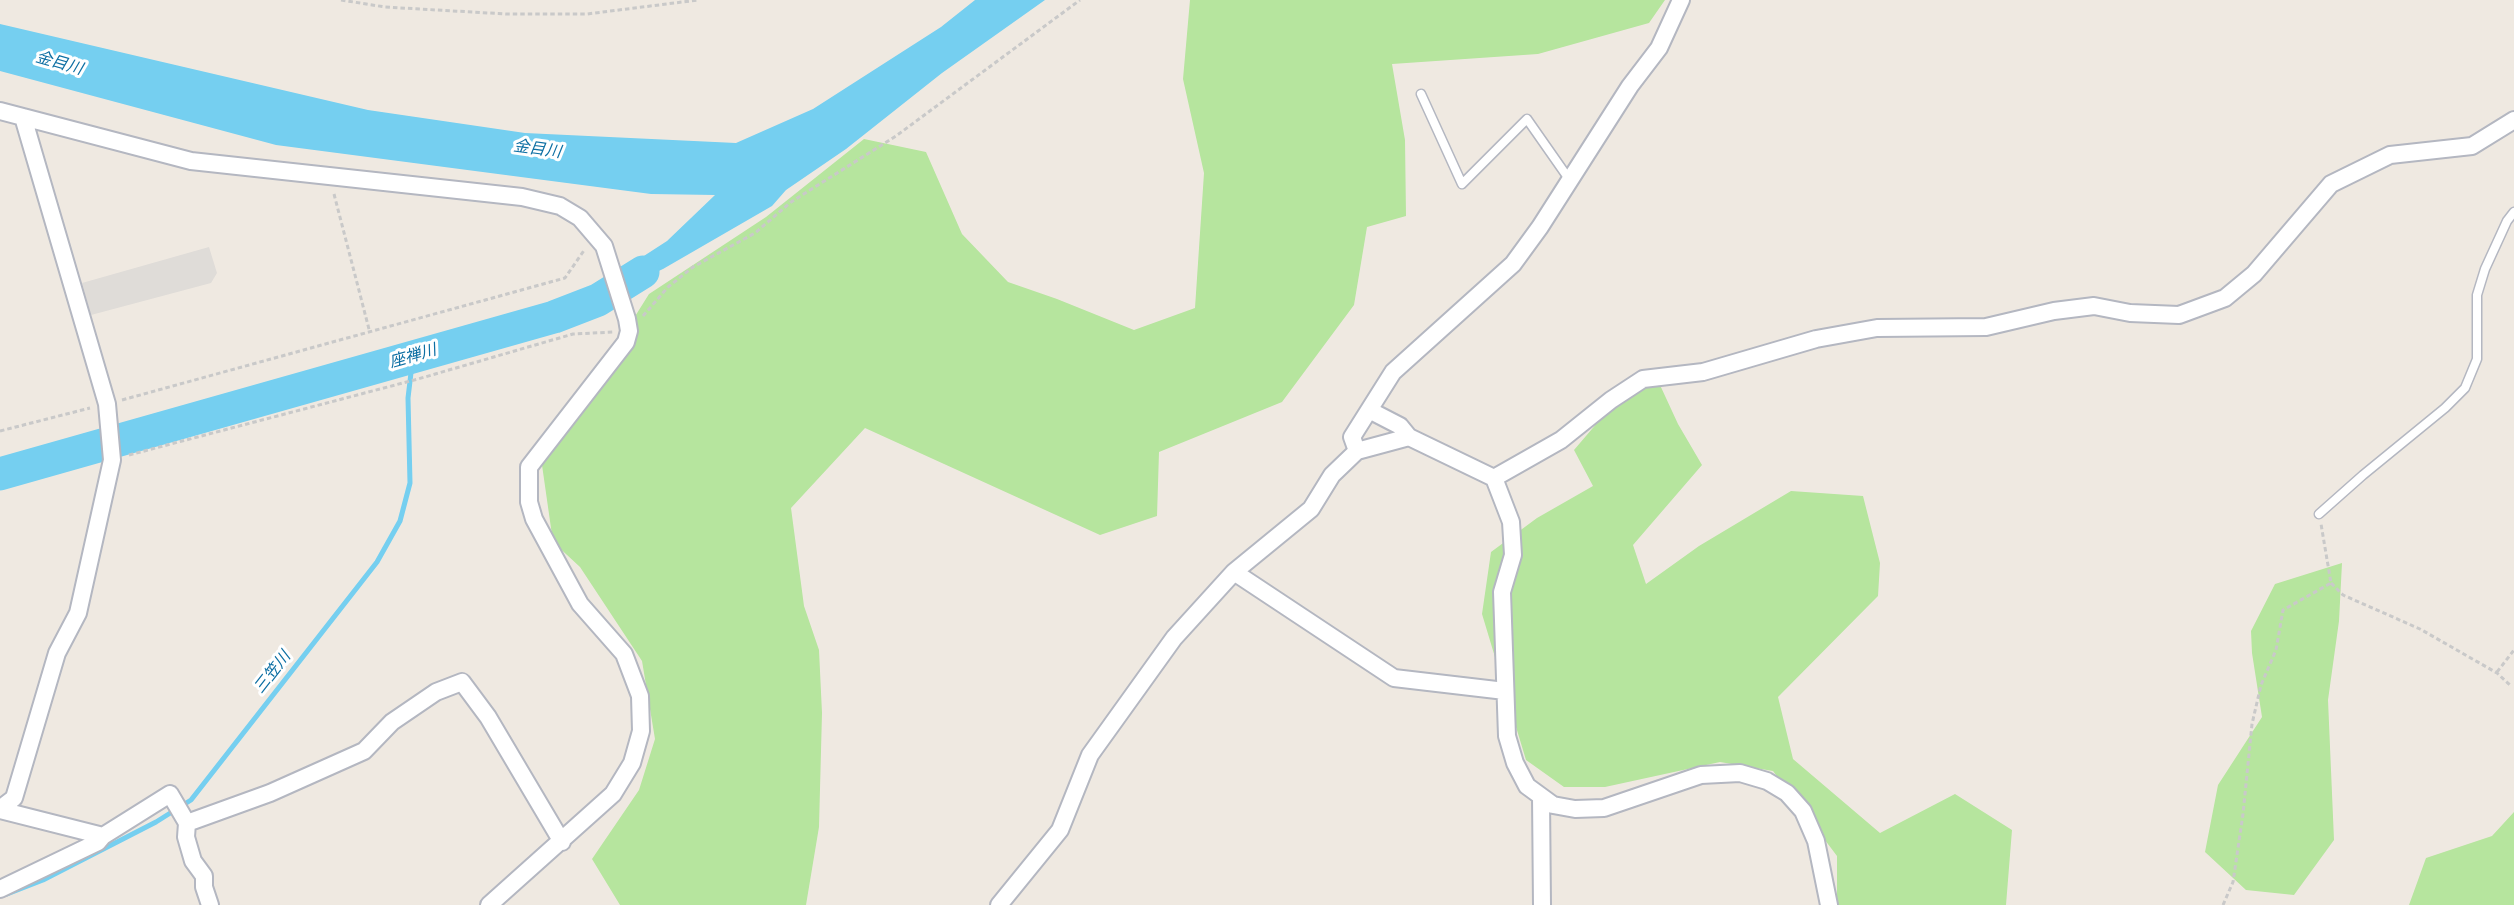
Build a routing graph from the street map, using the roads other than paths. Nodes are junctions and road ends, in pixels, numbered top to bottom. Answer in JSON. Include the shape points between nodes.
{"nodes":[{"id":1,"x":1681,"y":0,"type":"edge"},
{"id":2,"x":1421,"y":94,"type":"dead end"},
{"id":3,"x":0,"y":111,"type":"edge"},
{"id":4,"x":23,"y":117,"type":"junction"},
{"id":5,"x":2514,"y":120,"type":"edge"},
{"id":6,"x":1569,"y":179,"type":"junction"},
{"id":7,"x":2514,"y":212,"type":"edge"},
{"id":8,"x":1369,"y":410,"type":"junction"},
{"id":9,"x":1409,"y":436,"type":"junction"},
{"id":10,"x":1358,"y":451,"type":"junction"},
{"id":11,"x":1494,"y":478,"type":"junction"},
{"id":12,"x":2319,"y":514,"type":"road end"},
{"id":13,"x":1234,"y":572,"type":"junction"},
{"id":14,"x":1505,"y":691,"type":"junction"},
{"id":15,"x":1541,"y":796,"type":"junction"},
{"id":16,"x":0,"y":809,"type":"edge"},
{"id":17,"x":187,"y":823,"type":"junction"},
{"id":18,"x":103,"y":836,"type":"junction"},
{"id":19,"x":562,"y":842,"type":"junction"},
{"id":20,"x":0,"y":889,"type":"edge"},
{"id":21,"x":210,"y":905,"type":"edge"},
{"id":22,"x":489,"y":905,"type":"edge"},
{"id":23,"x":999,"y":905,"type":"edge"},
{"id":24,"x":1542,"y":905,"type":"edge"},
{"id":25,"x":1829,"y":905,"type":"edge"}],
"edges":[{"from":1,"to":6,"type":"street","via":[[1659,48]]},
{"from":2,"to":6,"type":"lane","via":[[1462,184],[1527,119]]},
{"from":3,"to":4,"type":"street"},
{"from":4,"to":16,"type":"street","via":[[107,404],[112,460],[78,613],[57,653],[14,798]]},
{"from":4,"to":19,"type":"street","via":[[191,161],[522,197],[560,206],[580,218],[599,241],[628,325],[626,342],[528,467],[529,502],[534,519],[580,604],[624,654],[640,696],[640,731],[632,763],[612,794]]},
{"from":5,"to":11,"type":"street","via":[[2472,146],[2390,155],[2331,184],[2254,273],[2225,298],[2180,315],[2130,313],[2094,306],[1986,327],[1877,328],[1816,339],[1703,372],[1643,379],[1561,441]]},
{"from":6,"to":8,"type":"street","via":[[1513,264],[1407,357]]},
{"from":7,"to":12,"type":"lane","via":[[2489,259],[2477,295],[2477,359],[2465,388]]},
{"from":8,"to":9,"type":"street","via":[[1400,426]]},
{"from":8,"to":10,"type":"street","via":[[1352,437]]},
{"from":9,"to":10,"type":"street"},
{"from":9,"to":11,"type":"street"},
{"from":10,"to":13,"type":"street","via":[[1332,475],[1311,509]]},
{"from":11,"to":14,"type":"street","via":[[1511,522],[1513,555],[1502,592]]},
{"from":13,"to":14,"type":"street","via":[[1394,678]]},
{"from":13,"to":23,"type":"street","via":[[1174,638],[1090,755],[1060,830]]},
{"from":14,"to":15,"type":"street","via":[[1507,736],[1515,763],[1527,786]]},
{"from":15,"to":24,"type":"street"},
{"from":15,"to":25,"type":"street","via":[[1553,805],[1604,808],[1701,775],[1740,773],[1767,781],[1803,811],[1816,841]]},
{"from":16,"to":18,"type":"street"},
{"from":17,"to":18,"type":"street","via":[[170,794]]},
{"from":17,"to":19,"type":"street","via":[[270,794],[364,752],[392,722],[436,692],[462,682],[488,717]]},
{"from":17,"to":21,"type":"street","via":[[186,837],[193,861],[204,876]]},
{"from":18,"to":20,"type":"street","via":[[98,842]]},
{"from":19,"to":22,"type":"street"}]}
